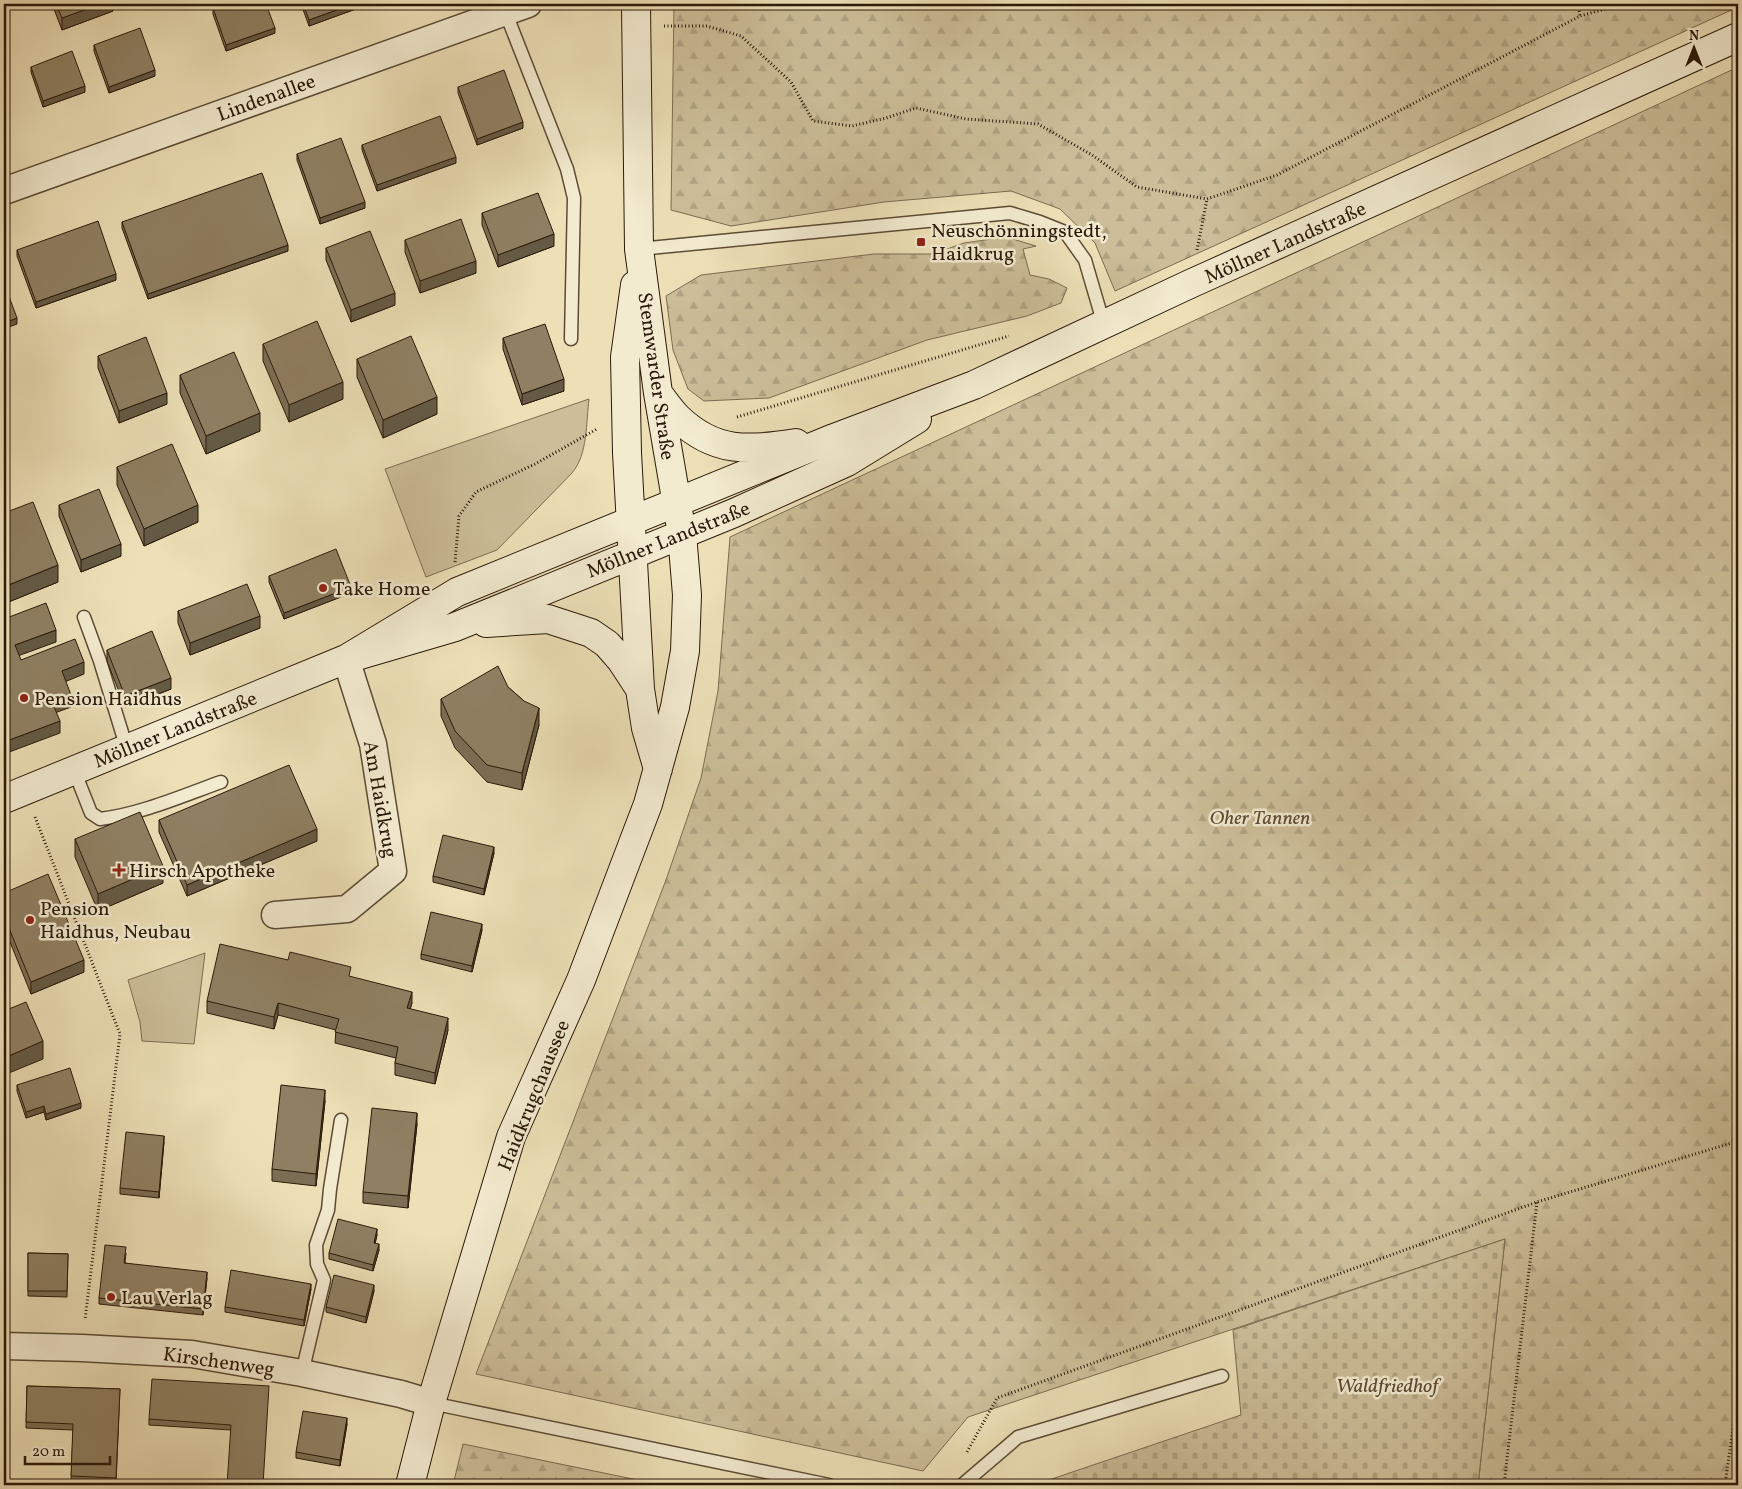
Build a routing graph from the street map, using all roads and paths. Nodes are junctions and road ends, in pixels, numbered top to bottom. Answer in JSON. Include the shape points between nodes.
{"nodes":[{"id":1,"x":1578,"y":4,"type":"edge"},
{"id":2,"x":1623,"y":4,"type":"edge"},
{"id":3,"x":517,"y":8,"type":"edge"},
{"id":4,"x":636,"y":15,"type":"edge"},
{"id":5,"x":1580,"y":16,"type":"junction"},
{"id":6,"x":1738,"y":37,"type":"edge"},
{"id":7,"x":4,"y":191,"type":"edge"},
{"id":8,"x":1208,"y":199,"type":"junction"},
{"id":9,"x":640,"y":249,"type":"junction"},
{"id":10,"x":1196,"y":255,"type":"dead end"},
{"id":11,"x":1104,"y":325,"type":"junction"},
{"id":12,"x":571,"y":339,"type":"dead end"},
{"id":13,"x":974,"y":384,"type":"junction"},
{"id":14,"x":658,"y":393,"type":"junction"},
{"id":15,"x":597,"y":429,"type":"dead end"},
{"id":16,"x":834,"y":438,"type":"junction"},
{"id":17,"x":676,"y":502,"type":"junction"},
{"id":18,"x":630,"y":521,"type":"junction"},
{"id":19,"x":682,"y":534,"type":"junction"},
{"id":20,"x":632,"y":554,"type":"junction"},
{"id":21,"x":457,"y":592,"type":"junction"},
{"id":22,"x":84,"y":617,"type":"dead end"},
{"id":23,"x":455,"y":627,"type":"junction"},
{"id":24,"x":346,"y":659,"type":"junction"},
{"id":25,"x":640,"y":689,"type":"junction"},
{"id":26,"x":127,"y":749,"type":"junction"},
{"id":27,"x":74,"y":770,"type":"junction"},
{"id":28,"x":658,"y":770,"type":"junction"},
{"id":29,"x":221,"y":782,"type":"dead end"},
{"id":30,"x":15,"y":795,"type":"edge"},
{"id":31,"x":275,"y":915,"type":"dead end"},
{"id":32,"x":341,"y":1120,"type":"dead end"},
{"id":33,"x":1738,"y":1141,"type":"edge"},
{"id":34,"x":1537,"y":1202,"type":"junction"},
{"id":35,"x":4,"y":1346,"type":"edge"},
{"id":36,"x":82,"y":1348,"type":"junction"},
{"id":37,"x":302,"y":1373,"type":"junction"},
{"id":38,"x":1222,"y":1376,"type":"dead end"},
{"id":39,"x":1738,"y":1391,"type":"edge"},
{"id":40,"x":431,"y":1403,"type":"junction"},
{"id":41,"x":966,"y":1453,"type":"dead end"},
{"id":42,"x":410,"y":1485,"type":"edge"},
{"id":43,"x":828,"y":1485,"type":"edge"},
{"id":44,"x":962,"y":1485,"type":"edge"},
{"id":45,"x":1504,"y":1485,"type":"edge"},
{"id":46,"x":1725,"y":1485,"type":"edge"}],
"edges":[{"from":1,"to":5,"type":"path"},
{"from":2,"to":5,"type":"path"},
{"from":3,"to":7,"type":"street","name":"Lindenallee"},
{"from":3,"to":12,"type":"lane","via":[[574,198]]},
{"from":4,"to":8,"type":"path","via":[[707,26],[741,36],[791,82],[813,121],[852,126],[916,108],[966,119],[1038,124],[1092,155],[1138,187]]},
{"from":4,"to":9,"type":"main road","name":"Stemwarder Straße"},
{"from":5,"to":8,"type":"path","via":[[1277,175]]},
{"from":6,"to":11,"type":"main road","name":"Möllner Landstraße"},
{"from":8,"to":10,"type":"path"},
{"from":9,"to":11,"type":"lane","via":[[1010,213],[1065,232],[1085,260]]},
{"from":9,"to":14,"type":"main road","name":"Stemwarder Straße"},
{"from":9,"to":18,"type":"main road","name":"Stemwarder Straße","via":[[625,357]]},
{"from":11,"to":13,"type":"main road","name":"Möllner Landstraße"},
{"from":13,"to":16,"type":"main road","name":"Möllner Landstraße"},
{"from":13,"to":19,"type":"main road","name":"Möllner Landstraße","via":[[847,462]]},
{"from":14,"to":16,"type":"main road","via":[[676,416],[696,433],[724,446],[753,448]]},
{"from":14,"to":17,"type":"main road","name":"Stemwarder Straße"},
{"from":15,"to":21,"type":"path","via":[[476,492],[459,516],[453,576]]},
{"from":16,"to":17,"type":"main road","name":"Möllner Landstraße"},
{"from":17,"to":18,"type":"main road","name":"Möllner Landstraße"},
{"from":17,"to":19,"type":"main road","name":"Stemwarder Straße"},
{"from":18,"to":20,"type":"main road","name":"Stemwarder Straße"},
{"from":18,"to":21,"type":"main road","name":"Möllner Landstraße"},
{"from":19,"to":20,"type":"main road","name":"Möllner Landstraße"},
{"from":19,"to":28,"type":"main road","name":"Haidkrugchaussee","via":[[687,595],[685,651]]},
{"from":20,"to":23,"type":"main road","name":"Möllner Landstraße"},
{"from":20,"to":25,"type":"main road"},
{"from":21,"to":24,"type":"main road","name":"Möllner Landstraße"},
{"from":22,"to":26,"type":"lane"},
{"from":23,"to":24,"type":"main road","name":"Möllner Landstraße"},
{"from":23,"to":25,"type":"main road","via":[[533,619],[567,624],[591,633],[607,644]]},
{"from":24,"to":26,"type":"main road","name":"Möllner Landstraße"},
{"from":24,"to":31,"type":"street","name":"Am Haidkrug","via":[[373,744],[393,871],[347,909]]},
{"from":25,"to":28,"type":"main road","via":[[646,728]]},
{"from":26,"to":27,"type":"main road","name":"Möllner Landstraße"},
{"from":27,"to":29,"type":"lane","via":[[91,813],[100,819],[114,818]]},
{"from":27,"to":30,"type":"main road","name":"Möllner Landstraße"},
{"from":28,"to":40,"type":"main road","name":"Haidkrugchaussee","via":[[581,980],[511,1137]]},
{"from":30,"to":36,"type":"path","via":[[120,1034]]},
{"from":32,"to":37,"type":"lane","via":[[328,1210],[316,1245],[317,1264],[324,1280]]},
{"from":33,"to":34,"type":"path"},
{"from":34,"to":41,"type":"path","via":[[997,1398]]},
{"from":34,"to":45,"type":"path"},
{"from":35,"to":36,"type":"street","name":"Kirschenweg"},
{"from":36,"to":37,"type":"street","name":"Kirschenweg","via":[[192,1354]]},
{"from":37,"to":40,"type":"street","name":"Kirschenweg"},
{"from":38,"to":44,"type":"lane","via":[[1018,1437]]},
{"from":39,"to":46,"type":"path"},
{"from":40,"to":42,"type":"main road","name":"Haidkrugchaussee"},
{"from":40,"to":43,"type":"lane"}]}
